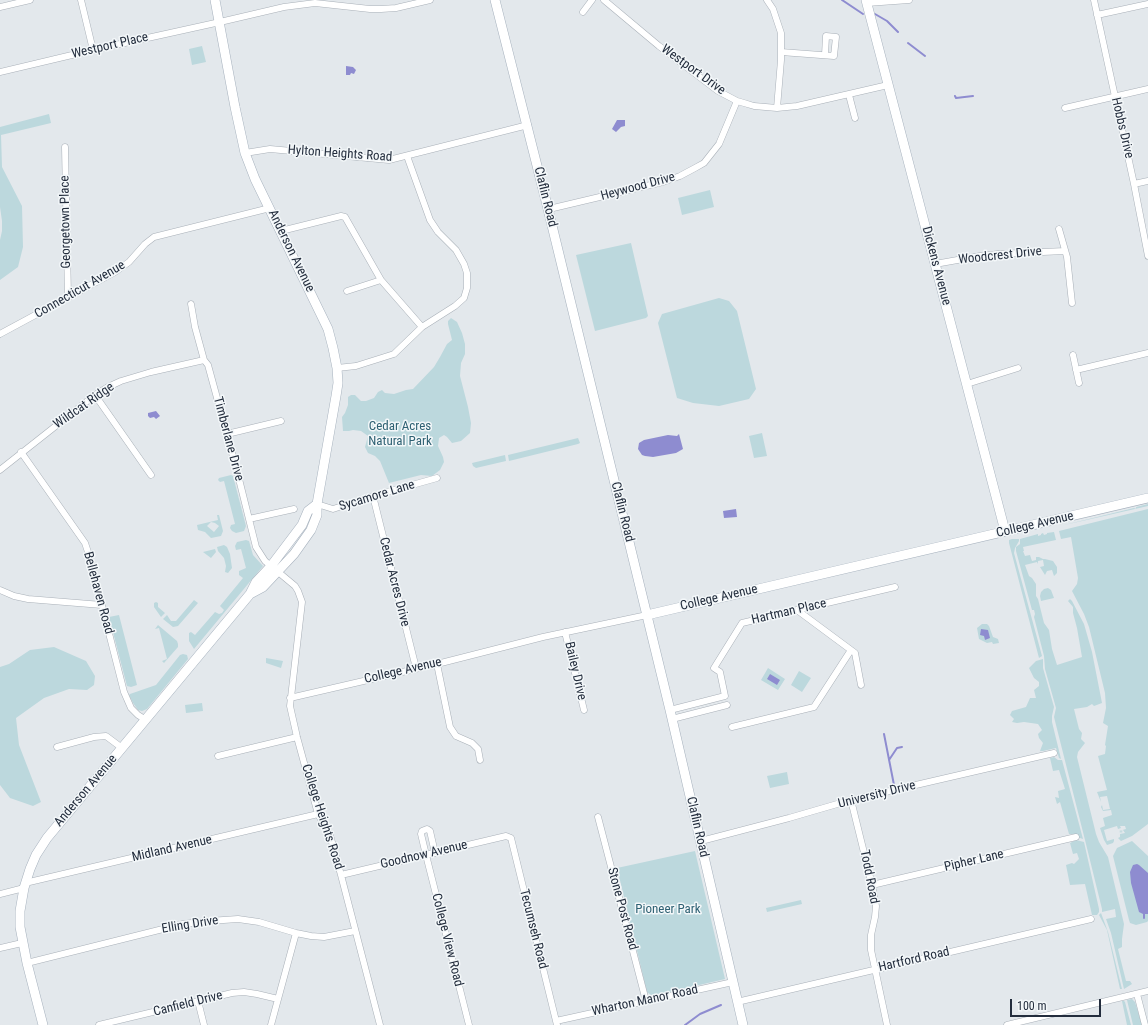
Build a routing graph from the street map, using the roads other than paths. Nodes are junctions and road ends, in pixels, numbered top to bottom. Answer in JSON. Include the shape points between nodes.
{"nodes":[{"id":1,"x":30,"y":0,"type":"edge"},
{"id":2,"x":81,"y":0,"type":"edge"},
{"id":3,"x":215,"y":0,"type":"edge"},
{"id":4,"x":430,"y":0,"type":"edge"},
{"id":5,"x":495,"y":0,"type":"edge"},
{"id":6,"x":592,"y":0,"type":"edge"},
{"id":7,"x":604,"y":0,"type":"edge"},
{"id":8,"x":767,"y":0,"type":"edge"},
{"id":9,"x":910,"y":0,"type":"edge"},
{"id":10,"x":1094,"y":0,"type":"edge"},
{"id":11,"x":866,"y":2,"type":"edge"},
{"id":12,"x":1148,"y":4,"type":"edge"},
{"id":13,"x":0,"y":7,"type":"edge"},
{"id":14,"x":583,"y":12,"type":"dead end"},
{"id":15,"x":1097,"y":15,"type":"junction"},
{"id":16,"x":220,"y":22,"type":"junction"},
{"id":17,"x":93,"y":50,"type":"junction"},
{"id":18,"x":781,"y":52,"type":"junction"},
{"id":19,"x":825,"y":55,"type":"dead end"},
{"id":20,"x":0,"y":72,"type":"edge"},
{"id":21,"x":888,"y":85,"type":"junction"},
{"id":22,"x":1148,"y":89,"type":"edge"},
{"id":23,"x":849,"y":95,"type":"junction"},
{"id":24,"x":1115,"y":97,"type":"junction"},
{"id":25,"x":737,"y":101,"type":"junction"},
{"id":26,"x":777,"y":108,"type":"junction"},
{"id":27,"x":1064,"y":108,"type":"dead end"},
{"id":28,"x":854,"y":118,"type":"dead end"},
{"id":29,"x":528,"y":125,"type":"junction"},
{"id":30,"x":65,"y":147,"type":"dead end"},
{"id":31,"x":245,"y":152,"type":"junction"},
{"id":32,"x":407,"y":156,"type":"junction"},
{"id":33,"x":1148,"y":181,"type":"edge"},
{"id":34,"x":1134,"y":184,"type":"junction"},
{"id":35,"x":270,"y":208,"type":"junction"},
{"id":36,"x":549,"y":209,"type":"junction"},
{"id":37,"x":1059,"y":229,"type":"dead end"},
{"id":38,"x":281,"y":231,"type":"junction"},
{"id":39,"x":1065,"y":251,"type":"junction"},
{"id":40,"x":1148,"y":256,"type":"edge"},
{"id":41,"x":935,"y":264,"type":"junction"},
{"id":42,"x":381,"y":280,"type":"junction"},
{"id":43,"x":347,"y":291,"type":"dead end"},
{"id":44,"x":68,"y":297,"type":"junction"},
{"id":45,"x":1072,"y":303,"type":"dead end"},
{"id":46,"x":191,"y":304,"type":"dead end"},
{"id":47,"x":422,"y":327,"type":"junction"},
{"id":48,"x":0,"y":334,"type":"edge"},
{"id":49,"x":1148,"y":353,"type":"edge"},
{"id":50,"x":1072,"y":355,"type":"dead end"},
{"id":51,"x":204,"y":360,"type":"junction"},
{"id":52,"x":337,"y":368,"type":"junction"},
{"id":53,"x":1018,"y":368,"type":"dead end"},
{"id":54,"x":1076,"y":370,"type":"junction"},
{"id":55,"x":1079,"y":383,"type":"dead end"},
{"id":56,"x":967,"y":384,"type":"junction"},
{"id":57,"x":95,"y":395,"type":"junction"},
{"id":58,"x":281,"y":421,"type":"dead end"},
{"id":59,"x":227,"y":434,"type":"junction"},
{"id":60,"x":21,"y":452,"type":"junction"},
{"id":61,"x":0,"y":470,"type":"edge"},
{"id":62,"x":151,"y":475,"type":"dead end"},
{"id":63,"x":437,"y":478,"type":"dead end"},
{"id":64,"x":373,"y":496,"type":"junction"},
{"id":65,"x":1148,"y":498,"type":"edge"},
{"id":66,"x":317,"y":504,"type":"junction"},
{"id":67,"x":294,"y":509,"type":"dead end"},
{"id":68,"x":249,"y":519,"type":"junction"},
{"id":69,"x":1005,"y":532,"type":"junction"},
{"id":70,"x":275,"y":569,"type":"junction"},
{"id":71,"x":895,"y":587,"type":"dead end"},
{"id":72,"x":0,"y":590,"type":"edge"},
{"id":73,"x":102,"y":606,"type":"junction"},
{"id":74,"x":797,"y":610,"type":"junction"},
{"id":75,"x":647,"y":615,"type":"junction"},
{"id":76,"x":566,"y":632,"type":"junction"},
{"id":77,"x":852,"y":650,"type":"junction"},
{"id":78,"x":437,"y":664,"type":"junction"},
{"id":79,"x":416,"y":668,"type":"junction"},
{"id":80,"x":861,"y":685,"type":"dead end"},
{"id":81,"x":290,"y":698,"type":"junction"},
{"id":82,"x":728,"y":705,"type":"dead end"},
{"id":83,"x":584,"y":710,"type":"dead end"},
{"id":84,"x":671,"y":714,"type":"junction"},
{"id":85,"x":146,"y":720,"type":"junction"},
{"id":86,"x":732,"y":727,"type":"dead end"},
{"id":87,"x":297,"y":737,"type":"junction"},
{"id":88,"x":57,"y":747,"type":"dead end"},
{"id":89,"x":122,"y":748,"type":"junction"},
{"id":90,"x":1054,"y":753,"type":"dead end"},
{"id":91,"x":218,"y":756,"type":"dead end"},
{"id":92,"x":480,"y":760,"type":"dead end"},
{"id":93,"x":851,"y":800,"type":"junction"},
{"id":94,"x":318,"y":814,"type":"junction"},
{"id":95,"x":598,"y":817,"type":"dead end"},
{"id":96,"x":506,"y":836,"type":"joint"},
{"id":97,"x":1076,"y":837,"type":"dead end"},
{"id":98,"x":700,"y":841,"type":"junction"},
{"id":99,"x":435,"y":853,"type":"junction"},
{"id":100,"x":426,"y":856,"type":"junction"},
{"id":101,"x":341,"y":875,"type":"junction"},
{"id":102,"x":872,"y":885,"type":"junction"},
{"id":103,"x":25,"y":886,"type":"junction"},
{"id":104,"x":0,"y":894,"type":"edge"},
{"id":105,"x":1091,"y":919,"type":"dead end"},
{"id":106,"x":355,"y":931,"type":"junction"},
{"id":107,"x":296,"y":933,"type":"junction"},
{"id":108,"x":22,"y":943,"type":"junction"},
{"id":109,"x":0,"y":948,"type":"edge"},
{"id":110,"x":27,"y":963,"type":"junction"},
{"id":111,"x":874,"y":969,"type":"junction"},
{"id":112,"x":733,"y":982,"type":"junction"},
{"id":113,"x":1148,"y":991,"type":"edge"},
{"id":114,"x":1137,"y":994,"type":"junction"},
{"id":115,"x":278,"y":999,"type":"junction"},
{"id":116,"x":198,"y":1001,"type":"junction"},
{"id":117,"x":646,"y":1001,"type":"junction"},
{"id":118,"x":737,"y":1002,"type":"junction"},
{"id":119,"x":125,"y":1022,"type":"edge"},
{"id":120,"x":557,"y":1023,"type":"edge"},
{"id":121,"x":43,"y":1025,"type":"edge"},
{"id":122,"x":99,"y":1025,"type":"edge"},
{"id":123,"x":204,"y":1025,"type":"edge"},
{"id":124,"x":271,"y":1025,"type":"edge"},
{"id":125,"x":380,"y":1025,"type":"edge"},
{"id":126,"x":469,"y":1025,"type":"edge"},
{"id":127,"x":743,"y":1025,"type":"edge"},
{"id":128,"x":887,"y":1025,"type":"edge"},
{"id":129,"x":1007,"y":1025,"type":"edge"},
{"id":130,"x":1145,"y":1025,"type":"edge"}],
"edges":[{"from":1,"to":13,"type":"street"},
{"from":2,"to":17,"type":"street"},
{"from":3,"to":16,"type":"street","name":"Anderson Avenue"},
{"from":4,"to":16,"type":"street","via":[[381,9],[304,4]]},
{"from":5,"to":29,"type":"street","name":"Claflin Road"},
{"from":6,"to":14,"type":"street"},
{"from":7,"to":25,"type":"street","name":"Westport Drive","via":[[718,91]]},
{"from":8,"to":18,"type":"street","via":[[773,9],[781,33]]},
{"from":9,"to":11,"type":"street"},
{"from":10,"to":15,"type":"street","name":"Hobbs Drive"},
{"from":11,"to":21,"type":"street","name":"Dickens Avenue"},
{"from":12,"to":15,"type":"street"},
{"from":15,"to":24,"type":"street","name":"Hobbs Drive"},
{"from":16,"to":17,"type":"street","name":"Westport Place"},
{"from":16,"to":31,"type":"street","name":"Anderson Avenue"},
{"from":17,"to":20,"type":"street","name":"Westport Place"},
{"from":18,"to":19,"type":"street"},
{"from":18,"to":26,"type":"street"},
{"from":21,"to":23,"type":"street","name":"Westport Drive"},
{"from":21,"to":41,"type":"street","name":"Dickens Avenue"},
{"from":22,"to":24,"type":"street"},
{"from":23,"to":26,"type":"street","name":"Westport Drive"},
{"from":23,"to":28,"type":"street"},
{"from":24,"to":27,"type":"street"},
{"from":24,"to":34,"type":"street","name":"Hobbs Drive"},
{"from":25,"to":26,"type":"street","name":"Westport Drive"},
{"from":25,"to":36,"type":"street","name":"Heywood Drive","via":[[719,144],[704,163],[662,182]]},
{"from":29,"to":32,"type":"street","name":"Hylton Heights Road"},
{"from":29,"to":36,"type":"street","name":"Claflin Road"},
{"from":30,"to":44,"type":"street","name":"Georgetown Place"},
{"from":31,"to":32,"type":"street","name":"Hylton Heights Road","via":[[270,149],[390,160]]},
{"from":31,"to":35,"type":"street","name":"Anderson Avenue"},
{"from":32,"to":47,"type":"street","via":[[430,220],[456,250],[464,264],[468,279],[464,298]]},
{"from":33,"to":34,"type":"street"},
{"from":34,"to":40,"type":"street","name":"Hobbs Drive"},
{"from":35,"to":38,"type":"street","name":"Anderson Avenue"},
{"from":35,"to":44,"type":"street","name":"Connecticut Avenue","via":[[154,237],[115,272]]},
{"from":36,"to":75,"type":"street","name":"Claflin Road"},
{"from":37,"to":39,"type":"street"},
{"from":38,"to":42,"type":"street","via":[[340,216],[345,217]]},
{"from":38,"to":52,"type":"street","name":"Anderson Avenue","via":[[328,329]]},
{"from":39,"to":41,"type":"street","name":"Woodcrest Drive","via":[[998,254]]},
{"from":39,"to":45,"type":"street"},
{"from":41,"to":56,"type":"street","name":"Dickens Avenue"},
{"from":42,"to":43,"type":"street"},
{"from":42,"to":47,"type":"street"},
{"from":44,"to":48,"type":"street","name":"Connecticut Avenue"},
{"from":46,"to":51,"type":"street","name":"Timberlane Drive","via":[[194,327]]},
{"from":47,"to":52,"type":"street","via":[[394,354],[356,366]]},
{"from":49,"to":54,"type":"street"},
{"from":50,"to":54,"type":"street"},
{"from":51,"to":57,"type":"street","name":"Wildcat Ridge","via":[[121,381]]},
{"from":51,"to":59,"type":"street","name":"Timberlane Drive","via":[[208,365]]},
{"from":52,"to":66,"type":"street","name":"Anderson Avenue","via":[[338,383]]},
{"from":53,"to":56,"type":"street"},
{"from":54,"to":55,"type":"street"},
{"from":56,"to":69,"type":"street","name":"Dickens Avenue"},
{"from":57,"to":60,"type":"street","name":"Wildcat Ridge"},
{"from":57,"to":62,"type":"street"},
{"from":58,"to":59,"type":"street"},
{"from":59,"to":68,"type":"street","name":"Timberlane Drive"},
{"from":60,"to":61,"type":"street","name":"Wildcat Ridge"},
{"from":60,"to":73,"type":"street","name":"Bellehaven Road","via":[[85,543]]},
{"from":63,"to":64,"type":"street","name":"Sycamore Lane"},
{"from":64,"to":66,"type":"street","name":"Sycamore Lane","via":[[333,509]]},
{"from":64,"to":79,"type":"street","name":"Cedar Acres Drive"},
{"from":65,"to":69,"type":"street","name":"College Avenue"},
{"from":66,"to":70,"type":"street","name":"Anderson Avenue","via":[[308,511]]},
{"from":67,"to":68,"type":"street"},
{"from":68,"to":70,"type":"street","name":"Timberlane Drive","via":[[256,547]]},
{"from":69,"to":75,"type":"street","name":"College Avenue"},
{"from":70,"to":81,"type":"street","name":"College Heights Road","via":[[295,586],[302,602]]},
{"from":70,"to":85,"type":"street","name":"Anderson Avenue","via":[[256,582],[250,594]]},
{"from":71,"to":74,"type":"street","name":"Hartman Place"},
{"from":72,"to":73,"type":"street","via":[[28,599]]},
{"from":73,"to":85,"type":"street","name":"Bellehaven Road","via":[[124,692],[131,708]]},
{"from":74,"to":77,"type":"street"},
{"from":74,"to":84,"type":"street","name":"Hartman Place","via":[[742,623],[714,668],[720,672],[725,696]]},
{"from":75,"to":76,"type":"street","name":"College Avenue"},
{"from":75,"to":84,"type":"street","name":"Claflin Road"},
{"from":76,"to":78,"type":"street","name":"College Avenue"},
{"from":76,"to":83,"type":"street","name":"Bailey Drive"},
{"from":77,"to":80,"type":"street","via":[[856,654]]},
{"from":77,"to":86,"type":"street","via":[[814,707]]},
{"from":78,"to":79,"type":"street","name":"College Avenue"},
{"from":78,"to":92,"type":"street","via":[[450,727],[456,736],[472,743],[478,750]]},
{"from":79,"to":81,"type":"street","name":"College Avenue"},
{"from":81,"to":87,"type":"street","name":"College Heights Road"},
{"from":82,"to":84,"type":"street"},
{"from":84,"to":98,"type":"street","name":"Claflin Road"},
{"from":85,"to":89,"type":"street","name":"Anderson Avenue"},
{"from":87,"to":91,"type":"street"},
{"from":87,"to":94,"type":"street","name":"College Heights Road"},
{"from":88,"to":89,"type":"street","via":[[106,736]]},
{"from":89,"to":103,"type":"street","name":"Anderson Avenue","via":[[47,838],[36,855]]},
{"from":90,"to":93,"type":"street","name":"University Drive"},
{"from":93,"to":98,"type":"street","name":"University Drive"},
{"from":93,"to":102,"type":"street","name":"Todd Road"},
{"from":94,"to":101,"type":"street","name":"College Heights Road","via":[[330,835]]},
{"from":94,"to":103,"type":"street","name":"Midland Avenue"},
{"from":95,"to":117,"type":"street","name":"Stone Post Road"},
{"from":96,"to":99,"type":"street","name":"Goodnow Avenue"},
{"from":96,"to":120,"type":"street","name":"Tecumseh Road","via":[[510,838]]},
{"from":97,"to":102,"type":"street","name":"Pipher Lane"},
{"from":98,"to":112,"type":"street","name":"Claflin Road"},
{"from":99,"to":100,"type":"street","name":"Goodnow Avenue"},
{"from":99,"to":100,"type":"street","name":"College View Road","via":[[431,832],[425,830],[421,833]]},
{"from":100,"to":101,"type":"street","name":"Goodnow Avenue"},
{"from":100,"to":126,"type":"street","name":"College View Road"},
{"from":101,"to":106,"type":"street","name":"College Heights Road"},
{"from":102,"to":111,"type":"street","name":"Todd Road","via":[[876,906],[871,935]]},
{"from":103,"to":104,"type":"street","name":"Midland Avenue"},
{"from":103,"to":108,"type":"street","name":"Anderson Avenue","via":[[20,911]]},
{"from":105,"to":111,"type":"street","name":"Hartford Road"},
{"from":106,"to":107,"type":"street","name":"Elling Drive","via":[[324,937]]},
{"from":106,"to":125,"type":"street","name":"College Heights Road"},
{"from":107,"to":110,"type":"street","name":"Elling Drive","via":[[259,922],[238,919],[183,924]]},
{"from":107,"to":115,"type":"street"},
{"from":108,"to":109,"type":"street"},
{"from":108,"to":110,"type":"street","name":"Anderson Avenue"},
{"from":110,"to":121,"type":"street","name":"Anderson Avenue"},
{"from":111,"to":118,"type":"street","name":"Hartford Road"},
{"from":111,"to":128,"type":"street","name":"Todd Road"},
{"from":112,"to":117,"type":"street","name":"Wharton Manor Road"},
{"from":112,"to":118,"type":"street","name":"Claflin Road"},
{"from":113,"to":114,"type":"street"},
{"from":114,"to":129,"type":"street"},
{"from":114,"to":130,"type":"street"},
{"from":115,"to":116,"type":"street","name":"Canfield Drive","via":[[244,992]]},
{"from":115,"to":124,"type":"street"},
{"from":116,"to":119,"type":"street","name":"Canfield Drive"},
{"from":116,"to":123,"type":"street"},
{"from":117,"to":120,"type":"street","name":"Wharton Manor Road"},
{"from":118,"to":127,"type":"street","name":"Claflin Road"},
{"from":119,"to":122,"type":"street","name":"Canfield Drive"}]}
